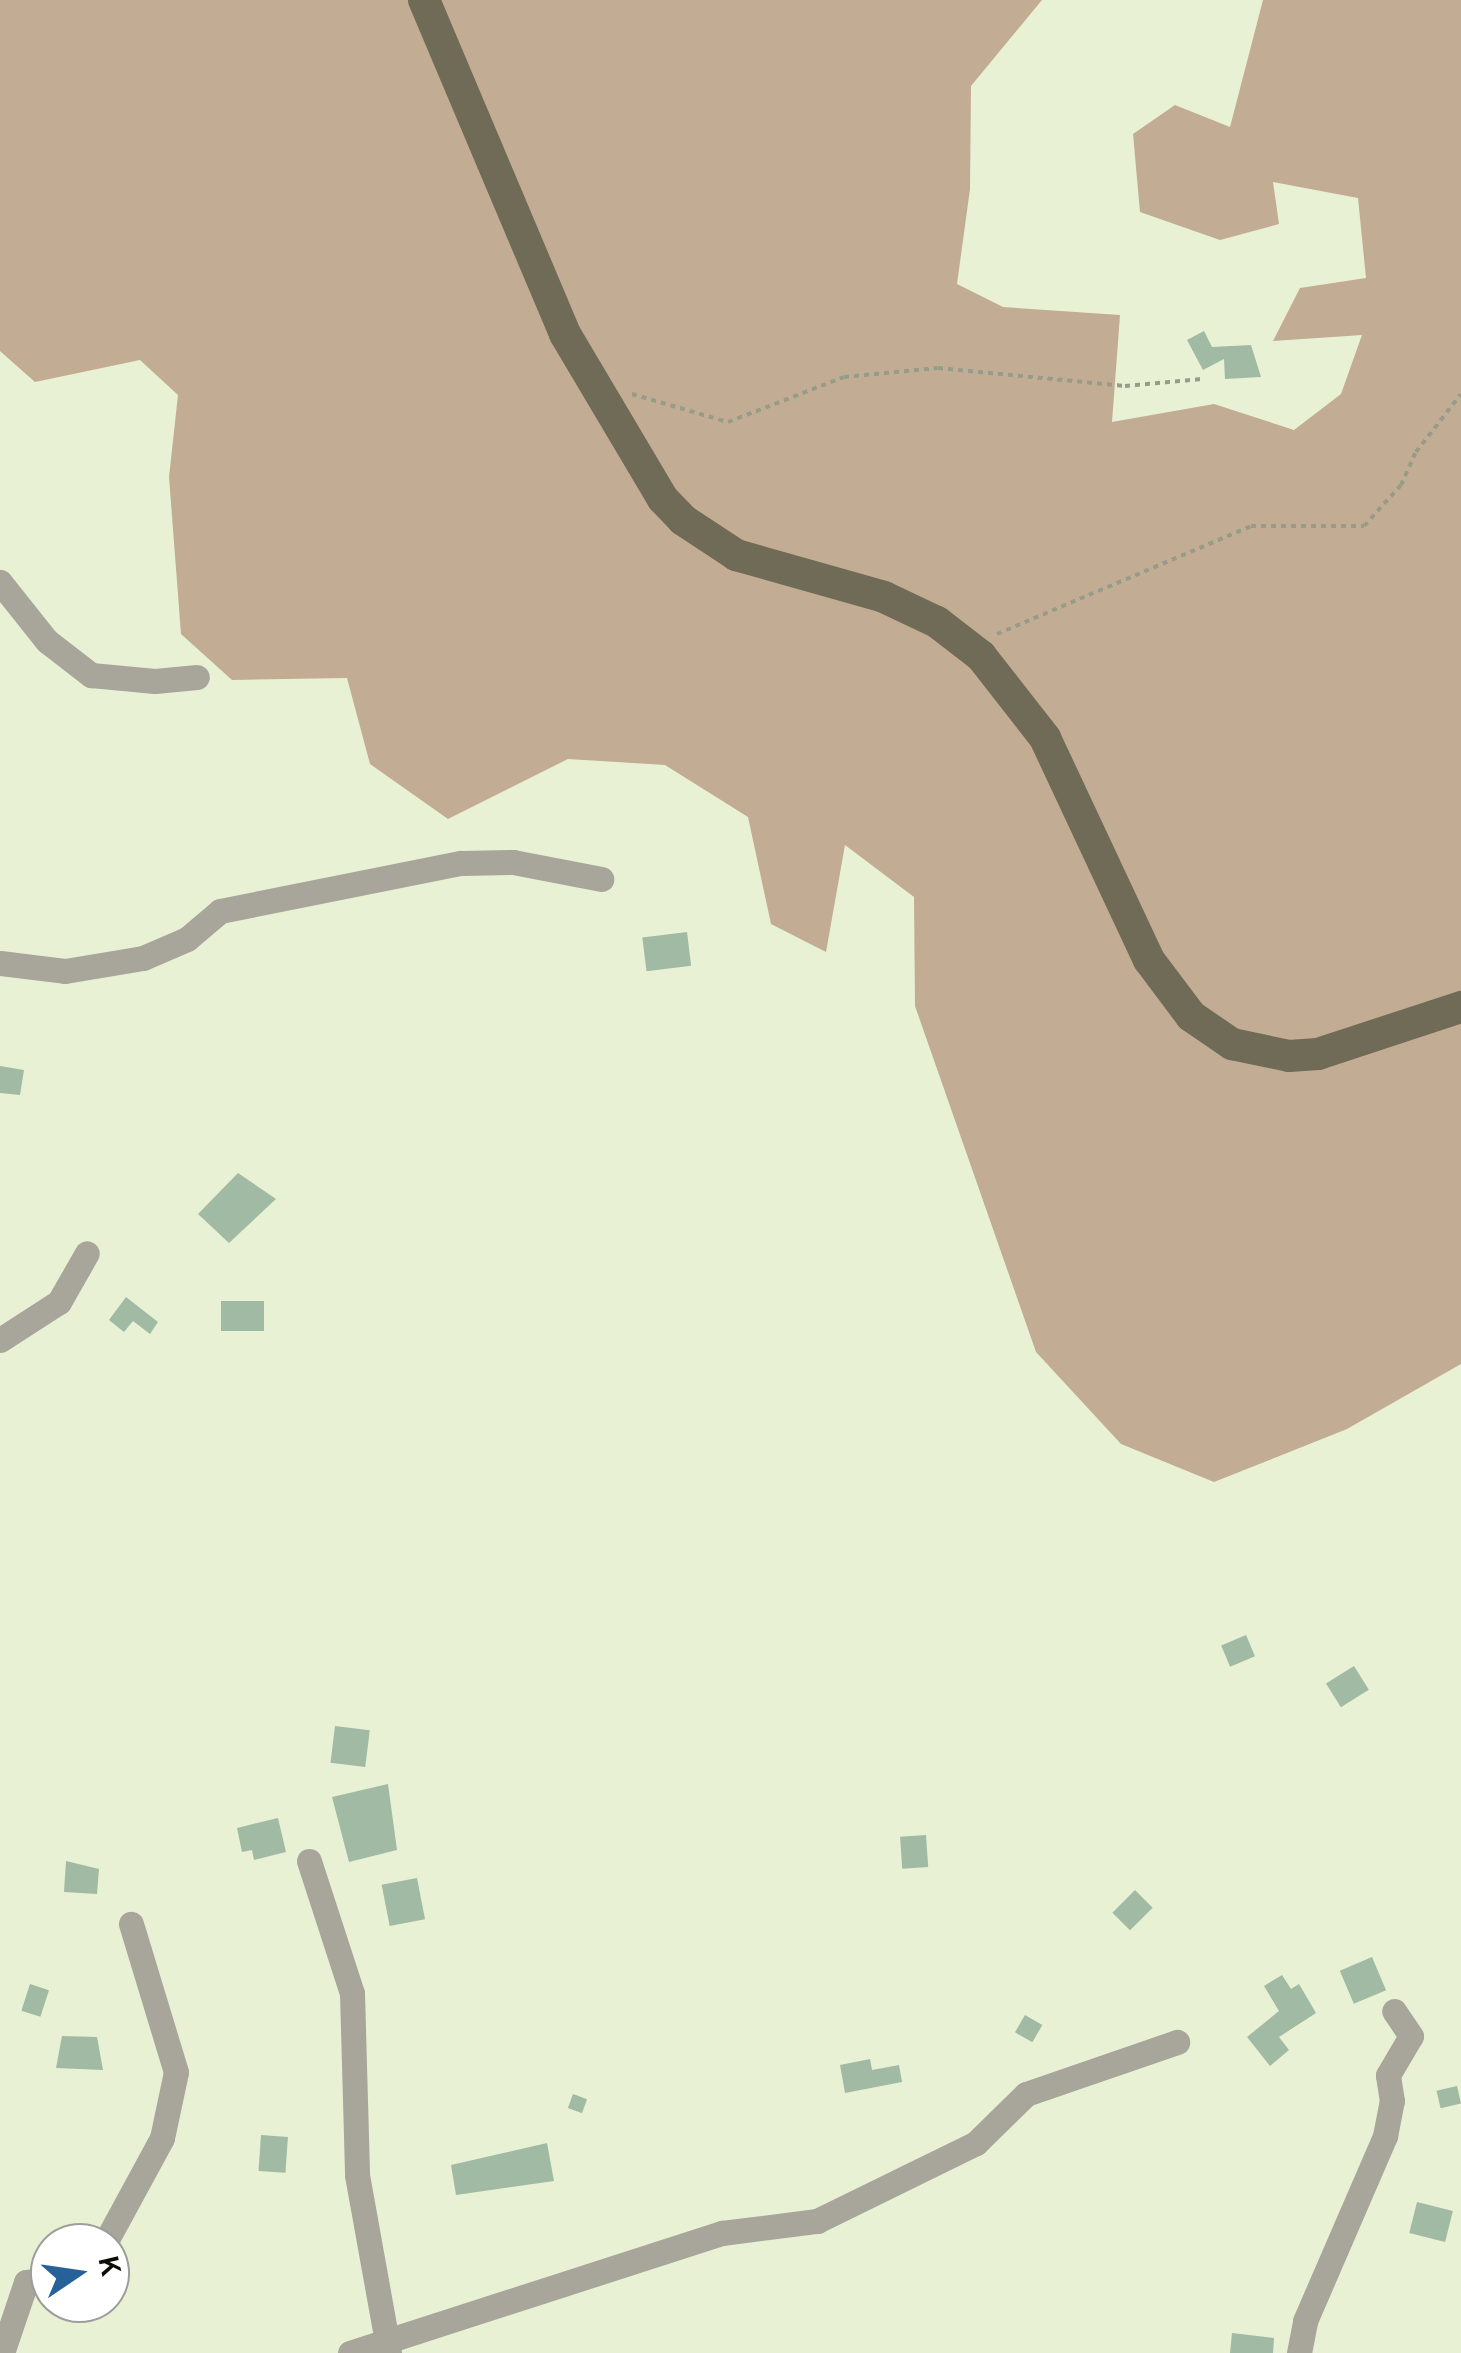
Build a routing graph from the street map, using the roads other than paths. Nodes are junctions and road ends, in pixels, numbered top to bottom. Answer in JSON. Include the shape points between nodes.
{"nodes":[{"id":1,"x":424,"y":0,"type":"edge"},
{"id":2,"x":445,"y":0,"type":"edge"},
{"id":3,"x":0,"y":582,"type":"edge"},
{"id":4,"x":196,"y":677,"type":"dead end"},
{"id":5,"x":600,"y":879,"type":"dead end"},
{"id":6,"x":0,"y":962,"type":"edge"},
{"id":7,"x":1461,"y":989,"type":"edge"},
{"id":8,"x":1461,"y":1007,"type":"edge"},
{"id":9,"x":86,"y":1254,"type":"dead end"},
{"id":10,"x":0,"y":1340,"type":"edge"},
{"id":11,"x":309,"y":1860,"type":"dead end"},
{"id":12,"x":131,"y":1924,"type":"dead end"},
{"id":13,"x":1394,"y":2011,"type":"dead end"},
{"id":14,"x":1178,"y":2042,"type":"dead end"},
{"id":15,"x":116,"y":2223,"type":"edge"},
{"id":16,"x":30,"y":2281,"type":"edge"},
{"id":17,"x":387,"y":2348,"type":"edge"},
{"id":18,"x":2,"y":2353,"type":"edge"},
{"id":19,"x":350,"y":2353,"type":"edge"},
{"id":20,"x":1299,"y":2353,"type":"edge"}],
"edges":[{"from":1,"to":8,"type":"main road","via":[[565,334],[663,498],[682,520],[736,555],[884,596],[937,622],[981,656],[1046,738],[1148,960],[1192,1016],[1232,1044],[1288,1056],[1318,1054]]},
{"from":2,"to":7,"type":"main road","via":[[520,189],[612,385],[676,493],[699,516],[773,547],[883,574],[988,638],[1022,672],[1081,770],[1172,962],[1222,1019],[1288,1040]]},
{"from":3,"to":4,"type":"street","via":[[47,642],[91,674],[155,681]]},
{"from":5,"to":6,"type":"street","via":[[512,862],[461,863],[220,911],[187,939],[143,958],[65,971]]},
{"from":9,"to":10,"type":"street","via":[[58,1302]]},
{"from":11,"to":17,"type":"street","via":[[352,1993],[357,2175]]},
{"from":12,"to":15,"type":"street","via":[[176,2072],[162,2138]]},
{"from":13,"to":20,"type":"street","via":[[1411,2036],[1388,2075],[1392,2101],[1385,2136],[1305,2320]]},
{"from":14,"to":17,"type":"street","via":[[1026,2094],[976,2143],[817,2221],[722,2233]]},
{"from":16,"to":18,"type":"street"},
{"from":17,"to":19,"type":"street"}]}
